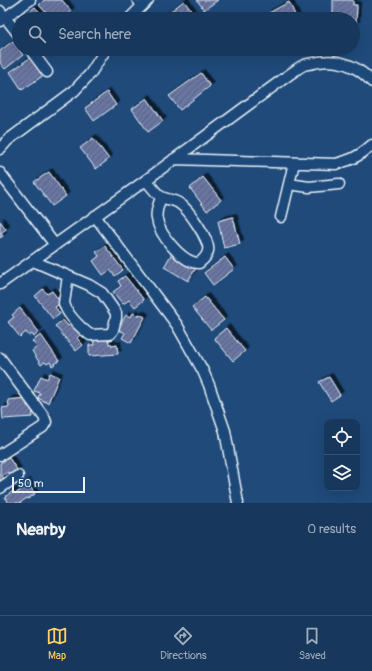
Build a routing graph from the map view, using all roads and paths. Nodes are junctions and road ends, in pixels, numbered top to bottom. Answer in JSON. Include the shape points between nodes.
{"nodes":[{"id":1,"x":30,"y":0,"type":"edge"},
{"id":2,"x":151,"y":0,"type":"edge"},
{"id":3,"x":143,"y":2,"type":"edge"},
{"id":4,"x":135,"y":12,"type":"edge"},
{"id":5,"x":2,"y":17,"type":"edge"},
{"id":6,"x":12,"y":28,"type":"edge"},
{"id":7,"x":35,"y":56,"type":"edge"},
{"id":8,"x":102,"y":56,"type":"edge"},
{"id":9,"x":47,"y":72,"type":"dead end"},
{"id":10,"x":372,"y":82,"type":"edge"},
{"id":11,"x":372,"y":145,"type":"edge"},
{"id":12,"x":0,"y":149,"type":"edge"},
{"id":13,"x":174,"y":159,"type":"junction"},
{"id":14,"x":294,"y":163,"type":"junction"},
{"id":15,"x":0,"y":173,"type":"edge"},
{"id":16,"x":146,"y":180,"type":"junction"},
{"id":17,"x":289,"y":184,"type":"junction"},
{"id":18,"x":339,"y":184,"type":"dead end"},
{"id":19,"x":161,"y":197,"type":"junction"},
{"id":20,"x":95,"y":216,"type":"junction"},
{"id":21,"x":281,"y":218,"type":"dead end"},
{"id":22,"x":55,"y":244,"type":"junction"},
{"id":23,"x":33,"y":261,"type":"junction"},
{"id":24,"x":68,"y":276,"type":"junction"},
{"id":25,"x":0,"y":284,"type":"edge"},
{"id":26,"x":0,"y":358,"type":"edge"},
{"id":27,"x":0,"y":455,"type":"edge"},
{"id":28,"x":18,"y":476,"type":"dead end"},
{"id":29,"x":0,"y":488,"type":"edge"},
{"id":30,"x":238,"y":503,"type":"edge"}],
"edges":[{"from":1,"to":5,"type":"street"},
{"from":2,"to":3,"type":"street"},
{"from":3,"to":4,"type":"street"},
{"from":5,"to":6,"type":"street"},
{"from":7,"to":9,"type":"street"},
{"from":8,"to":12,"type":"street","via":[[90,74],[74,91],[8,140]]},
{"from":10,"to":13,"type":"street","via":[[353,66],[337,61],[304,65]]},
{"from":11,"to":14,"type":"street","via":[[359,155],[336,164]]},
{"from":13,"to":14,"type":"street"},
{"from":13,"to":16,"type":"street"},
{"from":14,"to":17,"type":"street"},
{"from":15,"to":22,"type":"street"},
{"from":16,"to":19,"type":"street"},
{"from":16,"to":20,"type":"street"},
{"from":17,"to":18,"type":"street","via":[[309,187]]},
{"from":17,"to":21,"type":"street"},
{"from":19,"to":19,"type":"street","via":[[181,204],[198,225],[208,247],[206,256],[199,263],[192,262],[179,253],[160,229],[156,217]]},
{"from":20,"to":22,"type":"street"},
{"from":20,"to":30,"type":"street","via":[[180,330],[203,371],[225,431]]},
{"from":22,"to":23,"type":"street"},
{"from":23,"to":24,"type":"street"},
{"from":23,"to":25,"type":"street"},
{"from":24,"to":24,"type":"street","via":[[64,306],[72,318],[90,335],[110,334],[116,313],[104,295],[89,284]]},
{"from":26,"to":27,"type":"street","via":[[46,422],[43,427]]},
{"from":28,"to":29,"type":"street"}]}
